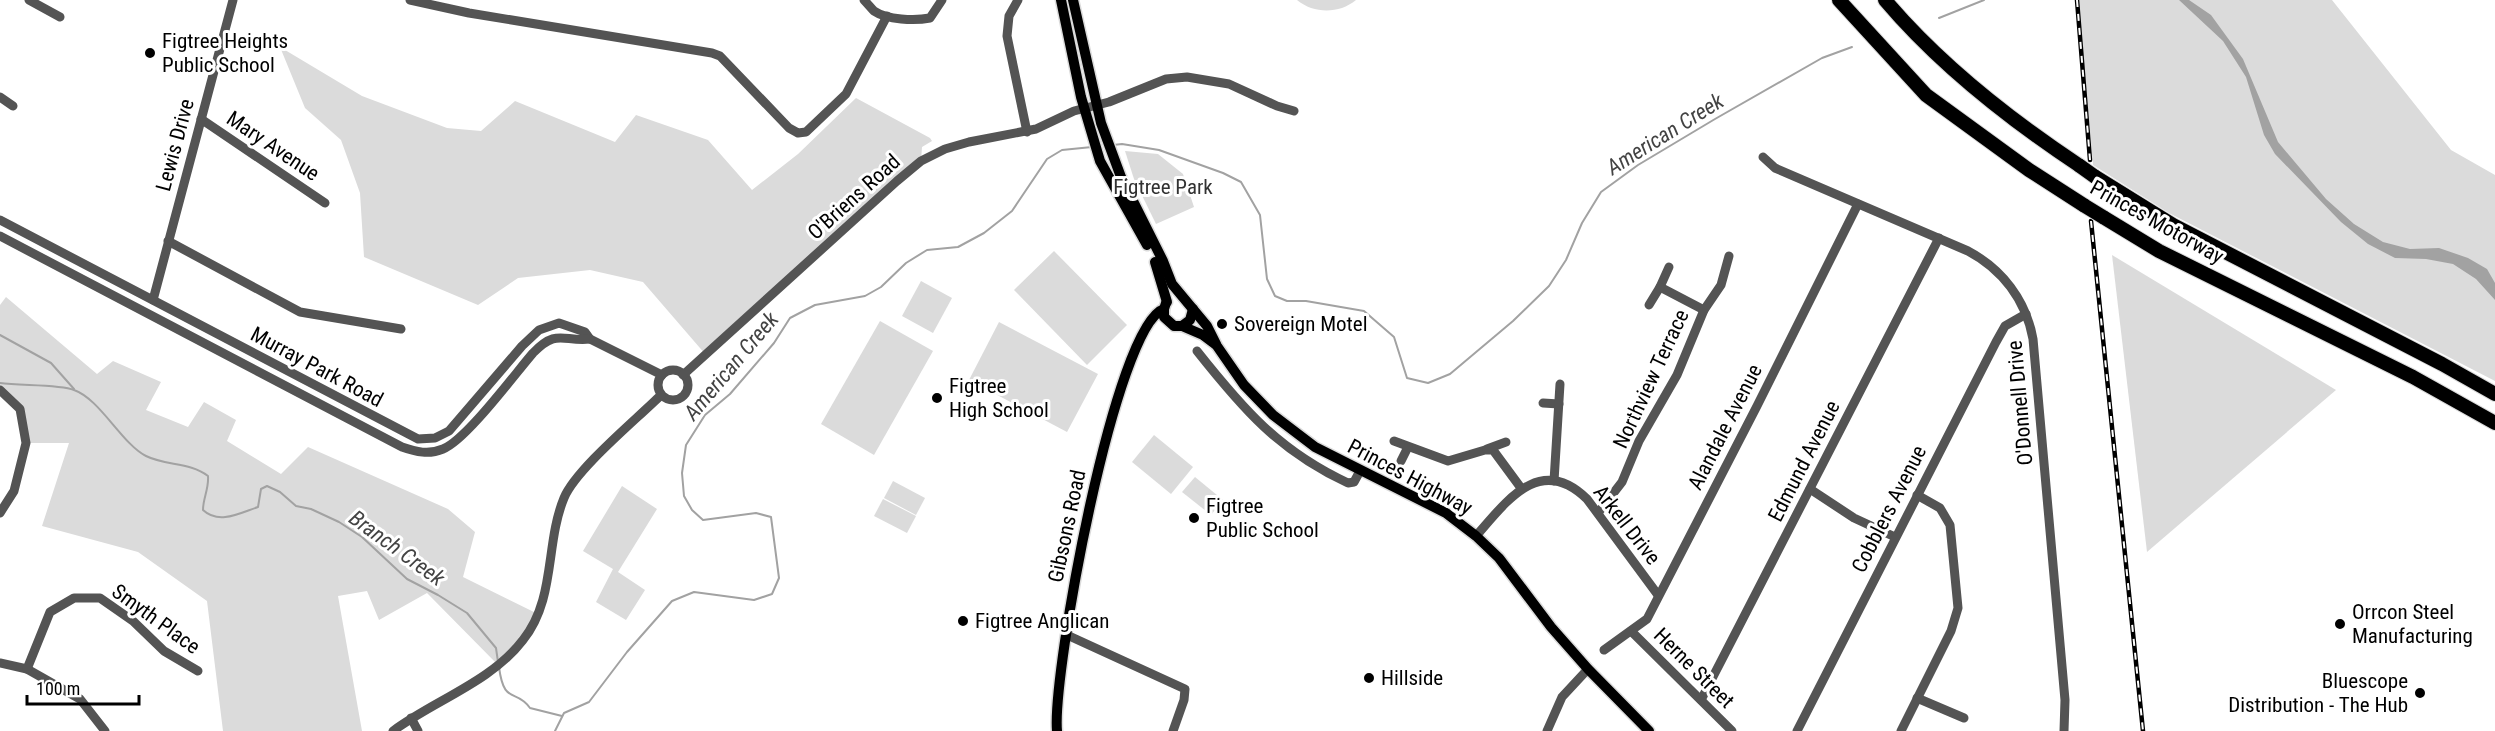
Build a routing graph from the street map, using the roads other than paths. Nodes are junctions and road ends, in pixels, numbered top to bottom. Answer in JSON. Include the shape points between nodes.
{"nodes":[{"id":1,"x":29,"y":0,"type":"edge"},
{"id":2,"x":232,"y":0,"type":"edge"},
{"id":3,"x":410,"y":0,"type":"edge"},
{"id":4,"x":864,"y":0,"type":"edge"},
{"id":5,"x":942,"y":0,"type":"edge"},
{"id":6,"x":1018,"y":0,"type":"edge"},
{"id":7,"x":1060,"y":0,"type":"edge"},
{"id":8,"x":1073,"y":0,"type":"edge"},
{"id":9,"x":1839,"y":0,"type":"edge"},
{"id":10,"x":1887,"y":2,"type":"edge"},
{"id":11,"x":60,"y":16,"type":"dead end"},
{"id":12,"x":887,"y":16,"type":"junction"},
{"id":13,"x":0,"y":97,"type":"edge"},
{"id":14,"x":13,"y":106,"type":"dead end"},
{"id":15,"x":1096,"y":106,"type":"junction"},
{"id":16,"x":1084,"y":109,"type":"junction"},
{"id":17,"x":1294,"y":111,"type":"dead end"},
{"id":18,"x":201,"y":119,"type":"junction"},
{"id":19,"x":1027,"y":132,"type":"junction"},
{"id":20,"x":1763,"y":157,"type":"dead end"},
{"id":21,"x":325,"y":203,"type":"dead end"},
{"id":22,"x":1858,"y":204,"type":"junction"},
{"id":23,"x":0,"y":220,"type":"edge"},
{"id":24,"x":0,"y":236,"type":"edge"},
{"id":25,"x":1939,"y":238,"type":"junction"},
{"id":26,"x":168,"y":241,"type":"junction"},
{"id":27,"x":1729,"y":256,"type":"dead end"},
{"id":28,"x":1669,"y":267,"type":"dead end"},
{"id":29,"x":1660,"y":287,"type":"junction"},
{"id":30,"x":1183,"y":297,"type":"junction"},
{"id":31,"x":153,"y":300,"type":"junction"},
{"id":32,"x":1165,"y":305,"type":"junction"},
{"id":33,"x":1649,"y":305,"type":"dead end"},
{"id":34,"x":1193,"y":309,"type":"junction"},
{"id":35,"x":1704,"y":310,"type":"junction"},
{"id":36,"x":2026,"y":314,"type":"junction"},
{"id":37,"x":1169,"y":323,"type":"junction"},
{"id":38,"x":1182,"y":326,"type":"junction"},
{"id":39,"x":401,"y":329,"type":"dead end"},
{"id":40,"x":1141,"y":335,"type":"junction"},
{"id":41,"x":590,"y":339,"type":"junction"},
{"id":42,"x":1217,"y":346,"type":"junction"},
{"id":43,"x":1197,"y":351,"type":"dead end"},
{"id":44,"x":2442,"y":364,"type":"junction"},
{"id":45,"x":662,"y":375,"type":"junction"},
{"id":46,"x":683,"y":375,"type":"junction"},
{"id":47,"x":1560,"y":384,"type":"dead end"},
{"id":48,"x":2495,"y":387,"type":"edge"},
{"id":49,"x":0,"y":390,"type":"edge"},
{"id":50,"x":2495,"y":394,"type":"edge"},
{"id":51,"x":661,"y":395,"type":"junction"},
{"id":52,"x":1543,"y":403,"type":"dead end"},
{"id":53,"x":1559,"y":404,"type":"junction"},
{"id":54,"x":2495,"y":423,"type":"edge"},
{"id":55,"x":418,"y":439,"type":"junction"},
{"id":56,"x":1394,"y":441,"type":"dead end"},
{"id":57,"x":1506,"y":442,"type":"dead end"},
{"id":58,"x":1408,"y":447,"type":"junction"},
{"id":59,"x":1487,"y":449,"type":"junction"},
{"id":60,"x":418,"y":452,"type":"junction"},
{"id":61,"x":1401,"y":461,"type":"dead end"},
{"id":62,"x":1360,"y":471,"type":"junction"},
{"id":63,"x":1554,"y":481,"type":"junction"},
{"id":64,"x":1521,"y":488,"type":"junction"},
{"id":65,"x":1810,"y":489,"type":"junction"},
{"id":66,"x":1917,"y":495,"type":"junction"},
{"id":67,"x":0,"y":513,"type":"edge"},
{"id":68,"x":1598,"y":513,"type":"junction"},
{"id":69,"x":1476,"y":536,"type":"junction"},
{"id":70,"x":1895,"y":537,"type":"junction"},
{"id":71,"x":1658,"y":595,"type":"junction"},
{"id":72,"x":1631,"y":631,"type":"junction"},
{"id":73,"x":1067,"y":635,"type":"junction"},
{"id":74,"x":1604,"y":650,"type":"dead end"},
{"id":75,"x":0,"y":663,"type":"edge"},
{"id":76,"x":27,"y":669,"type":"junction"},
{"id":77,"x":1588,"y":669,"type":"junction"},
{"id":78,"x":198,"y":671,"type":"dead end"},
{"id":79,"x":1917,"y":698,"type":"junction"},
{"id":80,"x":1701,"y":700,"type":"junction"},
{"id":81,"x":411,"y":718,"type":"junction"},
{"id":82,"x":1964,"y":718,"type":"dead end"},
{"id":83,"x":105,"y":731,"type":"edge"},
{"id":84,"x":393,"y":731,"type":"edge"},
{"id":85,"x":418,"y":731,"type":"edge"},
{"id":86,"x":1057,"y":731,"type":"edge"},
{"id":87,"x":1173,"y":731,"type":"edge"},
{"id":88,"x":1547,"y":731,"type":"edge"},
{"id":89,"x":1650,"y":731,"type":"edge"},
{"id":90,"x":1732,"y":731,"type":"edge"},
{"id":91,"x":1797,"y":731,"type":"edge"},
{"id":92,"x":1901,"y":731,"type":"edge"},
{"id":93,"x":2064,"y":731,"type":"edge"}],
"edges":[{"from":1,"to":11,"type":"street"},
{"from":2,"to":18,"type":"street","name":"Lewis Drive"},
{"from":3,"to":12,"type":"street","via":[[469,14],[712,53],[720,56],[789,128],[798,132],[806,132],[846,94]]},
{"from":4,"to":12,"type":"street"},
{"from":5,"to":12,"type":"street","via":[[930,18]]},
{"from":6,"to":19,"type":"street","via":[[1009,16],[1006,36]]},
{"from":7,"to":16,"type":"main road"},
{"from":8,"to":15,"type":"main road"},
{"from":9,"to":54,"type":"highway","name":"Princes Motorway","bridge":true,"via":[[1926,95],[2029,170],[2158,251],[2413,377]]},
{"from":10,"to":44,"type":"highway","name":"Princes Motorway","bridge":true,"via":[[1954,71],[2094,176],[2172,225]]},
{"from":13,"to":14,"type":"street"},
{"from":15,"to":16,"type":"street","name":"O'Briens Road"},
{"from":15,"to":17,"type":"street","name":"O'Briens Road","via":[[1166,79],[1187,77],[1229,84]]},
{"from":15,"to":30,"type":"main road","via":[[1113,159],[1172,284]]},
{"from":16,"to":19,"type":"street","name":"O'Briens Road"},
{"from":16,"to":32,"type":"main road","via":[[1100,161],[1155,261]]},
{"from":18,"to":21,"type":"street","name":"Mary Avenue"},
{"from":18,"to":26,"type":"street","name":"Lewis Drive"},
{"from":19,"to":46,"type":"street","name":"O'Briens Road","via":[[962,143],[921,161]]},
{"from":20,"to":22,"type":"street","name":"O'Donnell Drive","via":[[1775,168]]},
{"from":22,"to":25,"type":"street","name":"O'Donnell Drive"},
{"from":22,"to":71,"type":"street","name":"Alandale Avenue"},
{"from":23,"to":31,"type":"street","name":"Murray Park Road"},
{"from":24,"to":60,"type":"street","name":"Murray Park Road"},
{"from":25,"to":36,"type":"street","name":"O'Donnell Drive","via":[[1987,261],[2010,286]]},
{"from":25,"to":65,"type":"street","name":"Edmund Avenue"},
{"from":26,"to":31,"type":"street","name":"Lewis Drive"},
{"from":26,"to":39,"type":"street","via":[[300,312]]},
{"from":27,"to":35,"type":"street","name":"Northview Terrace","via":[[1721,285]]},
{"from":28,"to":29,"type":"street"},
{"from":29,"to":33,"type":"street"},
{"from":29,"to":35,"type":"street"},
{"from":30,"to":32,"type":"main road","via":[[1172,298]]},
{"from":30,"to":34,"type":"main road"},
{"from":31,"to":55,"type":"street","name":"Murray Park Road"},
{"from":32,"to":37,"type":"main road","via":[[1164,317]]},
{"from":32,"to":40,"type":"main road","name":"Gibsons Road","via":[[1151,317]]},
{"from":34,"to":38,"type":"main road","via":[[1190,320]]},
{"from":34,"to":42,"type":"main road","name":"Princes Highway"},
{"from":35,"to":68,"type":"street","name":"Northview Terrace","via":[[1677,375],[1639,441],[1622,483]]},
{"from":36,"to":66,"type":"street","name":"Cobblers Avenue","via":[[2005,326]]},
{"from":36,"to":93,"type":"street","name":"O'Donnell Drive","via":[[2033,339],[2065,700]]},
{"from":37,"to":38,"type":"main road"},
{"from":37,"to":40,"type":"main road","via":[[1153,325]]},
{"from":38,"to":42,"type":"main road","name":"Princes Highway"},
{"from":40,"to":73,"type":"main road","name":"Gibsons Road","via":[[1095,482]]},
{"from":41,"to":45,"type":"street"},
{"from":41,"to":55,"type":"street","via":[[585,332],[559,323],[539,330],[449,431],[435,438]]},
{"from":41,"to":60,"type":"street","via":[[561,337],[546,342],[457,441],[436,451]]},
{"from":42,"to":62,"type":"main road","name":"Princes Highway","via":[[1244,385],[1273,415],[1315,447]]},
{"from":43,"to":62,"type":"street","via":[[1255,420],[1288,449],[1348,483],[1354,482]]},
{"from":44,"to":48,"type":"highway"},
{"from":44,"to":50,"type":"highway","name":"Princes Motorway"},
{"from":45,"to":46,"type":"street","via":[[673,370]]},
{"from":45,"to":51,"type":"street","via":[[658,382]]},
{"from":46,"to":51,"type":"street","via":[[688,386],[680,399],[670,400]]},
{"from":47,"to":53,"type":"street"},
{"from":49,"to":67,"type":"street","via":[[20,410],[26,443],[14,491]]},
{"from":51,"to":81,"type":"street","via":[[579,475],[566,494],[554,525],[546,594],[524,640],[499,666]]},
{"from":52,"to":53,"type":"street"},
{"from":53,"to":63,"type":"street"},
{"from":55,"to":60,"type":"street"},
{"from":56,"to":58,"type":"street"},
{"from":57,"to":59,"type":"street"},
{"from":58,"to":59,"type":"street","via":[[1448,461]]},
{"from":58,"to":61,"type":"street"},
{"from":59,"to":64,"type":"street","via":[[1496,451]]},
{"from":62,"to":69,"type":"main road","name":"Princes Highway","via":[[1446,513]]},
{"from":63,"to":64,"type":"street"},
{"from":63,"to":68,"type":"street","name":"Arkell Drive","via":[[1579,492]]},
{"from":64,"to":69,"type":"street"},
{"from":65,"to":70,"type":"street","via":[[1854,518]]},
{"from":65,"to":80,"type":"street","name":"Edmund Avenue"},
{"from":66,"to":70,"type":"street","name":"Cobblers Avenue"},
{"from":66,"to":79,"type":"street","via":[[1940,508],[1950,525],[1958,608],[1951,631]]},
{"from":68,"to":71,"type":"street","name":"Arkell Drive"},
{"from":69,"to":77,"type":"main road","name":"Princes Highway","via":[[1499,558]]},
{"from":70,"to":91,"type":"street","name":"Cobblers Avenue"},
{"from":71,"to":72,"type":"street","name":"Alandale Avenue","via":[[1647,619]]},
{"from":72,"to":74,"type":"street","name":"Alandale Avenue"},
{"from":72,"to":80,"type":"street","name":"Herne Street"},
{"from":73,"to":86,"type":"main road","name":"Gibsons Road"},
{"from":73,"to":87,"type":"street","via":[[1185,689]]},
{"from":75,"to":76,"type":"street"},
{"from":76,"to":78,"type":"street","name":"Smyth Place","via":[[50,612],[74,598],[100,598],[133,621],[164,651]]},
{"from":76,"to":83,"type":"street","via":[[80,699]]},
{"from":77,"to":88,"type":"street","via":[[1562,697]]},
{"from":77,"to":89,"type":"main road","name":"Princes Highway"},
{"from":79,"to":82,"type":"street"},
{"from":79,"to":92,"type":"street"},
{"from":80,"to":90,"type":"street","name":"Herne Street"},
{"from":81,"to":84,"type":"street"},
{"from":81,"to":85,"type":"street"}]}
